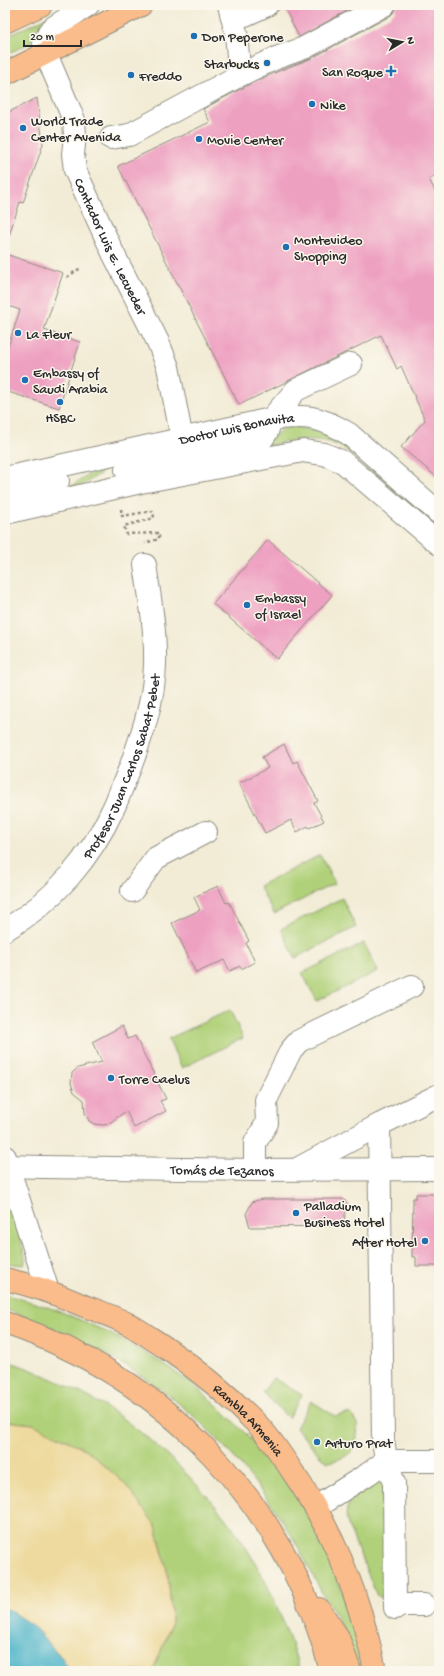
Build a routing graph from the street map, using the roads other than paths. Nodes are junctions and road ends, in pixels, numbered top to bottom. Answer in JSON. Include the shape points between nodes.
{"nodes":[{"id":1,"x":41,"y":5,"type":"edge"},
{"id":2,"x":88,"y":5,"type":"edge"},
{"id":3,"x":141,"y":5,"type":"edge"},
{"id":4,"x":267,"y":5,"type":"edge"},
{"id":5,"x":384,"y":5,"type":"edge"},
{"id":6,"x":238,"y":8,"type":"edge"},
{"id":7,"x":5,"y":22,"type":"edge"},
{"id":8,"x":46,"y":54,"type":"junction"},
{"id":9,"x":244,"y":73,"type":"junction"},
{"id":10,"x":5,"y":74,"type":"edge"},
{"id":11,"x":111,"y":138,"type":"dead end"},
{"id":12,"x":351,"y":364,"type":"dead end"},
{"id":13,"x":271,"y":419,"type":"junction"},
{"id":14,"x":182,"y":439,"type":"junction"},
{"id":15,"x":92,"y":458,"type":"junction"},
{"id":16,"x":5,"y":478,"type":"edge"},
{"id":17,"x":102,"y":491,"type":"junction"},
{"id":18,"x":10,"y":512,"type":"edge"},
{"id":19,"x":439,"y":513,"type":"edge"},
{"id":20,"x":439,"y":544,"type":"edge"},
{"id":21,"x":146,"y":566,"type":"dead end"},
{"id":22,"x":206,"y":832,"type":"dead end"},
{"id":23,"x":132,"y":891,"type":"dead end"},
{"id":24,"x":5,"y":930,"type":"edge"},
{"id":25,"x":412,"y":986,"type":"dead end"},
{"id":26,"x":439,"y":1095,"type":"edge"},
{"id":27,"x":379,"y":1125,"type":"junction"},
{"id":28,"x":6,"y":1163,"type":"edge"},
{"id":29,"x":439,"y":1169,"type":"edge"},
{"id":30,"x":255,"y":1170,"type":"junction"},
{"id":31,"x":296,"y":1170,"type":"junction"},
{"id":32,"x":380,"y":1170,"type":"junction"},
{"id":33,"x":5,"y":1279,"type":"edge"},
{"id":34,"x":48,"y":1291,"type":"junction"},
{"id":35,"x":5,"y":1323,"type":"edge"},
{"id":36,"x":386,"y":1461,"type":"junction"},
{"id":37,"x":439,"y":1461,"type":"edge"},
{"id":38,"x":316,"y":1507,"type":"junction"},
{"id":39,"x":287,"y":1562,"type":"junction"},
{"id":40,"x":424,"y":1605,"type":"dead end"},
{"id":41,"x":330,"y":1671,"type":"edge"},
{"id":42,"x":350,"y":1671,"type":"edge"},
{"id":43,"x":375,"y":1671,"type":"edge"}],
"edges":[{"from":1,"to":7,"type":"main road"},
{"from":2,"to":8,"type":"street","via":[[51,29],[44,43]]},
{"from":3,"to":8,"type":"main road"},
{"from":4,"to":6,"type":"street"},
{"from":5,"to":9,"type":"street","via":[[304,48]]},
{"from":6,"to":9,"type":"street","via":[[236,33],[239,68]]},
{"from":8,"to":10,"type":"main road"},
{"from":8,"to":14,"type":"street","name":"Contador Luis E. Lecueder","via":[[74,120],[73,154],[76,170],[168,367]]},
{"from":9,"to":11,"type":"street","via":[[129,135]]},
{"from":12,"to":13,"type":"street","via":[[296,390]]},
{"from":13,"to":14,"type":"street","name":"Doctor Luis Bonavita"},
{"from":13,"to":17,"type":"street","via":[[267,432],[257,442],[122,471],[110,480]]},
{"from":13,"to":19,"type":"street","name":"Doctor Luis Bonavita","via":[[300,416],[335,426],[360,443]]},
{"from":14,"to":15,"type":"street","name":"Doctor Luis Bonavita"},
{"from":15,"to":16,"type":"street","name":"Doctor Luis Bonavita"},
{"from":15,"to":18,"type":"street","via":[[77,476],[16,492]]},
{"from":17,"to":18,"type":"street"},
{"from":17,"to":20,"type":"street","via":[[303,451],[314,452],[343,462]]},
{"from":21,"to":24,"type":"street","name":"Profesor Juan Carlos Sabat Pebet","via":[[154,627],[155,666],[144,731],[114,808],[88,853],[59,888],[33,911]]},
{"from":22,"to":23,"type":"street","via":[[156,858]]},
{"from":25,"to":30,"type":"street","via":[[298,1041],[266,1100],[267,1123],[254,1143]]},
{"from":26,"to":27,"type":"street"},
{"from":27,"to":31,"type":"street"},
{"from":27,"to":32,"type":"street"},
{"from":28,"to":30,"type":"street","name":"Tomás de Tezanos"},
{"from":28,"to":34,"type":"street"},
{"from":29,"to":32,"type":"street","name":"Tomás de Tezanos"},
{"from":30,"to":31,"type":"street","name":"Tomás de Tezanos"},
{"from":31,"to":32,"type":"street","name":"Tomás de Tezanos"},
{"from":32,"to":36,"type":"street","via":[[383,1440]]},
{"from":33,"to":34,"type":"main road","name":"Rambla Armenia"},
{"from":34,"to":38,"type":"main road","name":"Rambla Armenia","via":[[129,1325],[207,1378],[259,1426],[284,1458]]},
{"from":35,"to":39,"type":"main road","via":[[38,1334],[79,1353],[138,1389],[164,1409],[194,1435],[228,1472],[255,1507]]},
{"from":36,"to":37,"type":"street"},
{"from":36,"to":38,"type":"street"},
{"from":36,"to":40,"type":"street","via":[[394,1483],[395,1606]]},
{"from":38,"to":43,"type":"main road","name":"Rambla Armenia","via":[[358,1600]]},
{"from":39,"to":41,"type":"main road","via":[[314,1617]]},
{"from":39,"to":42,"type":"main road","via":[[338,1637]]}]}
